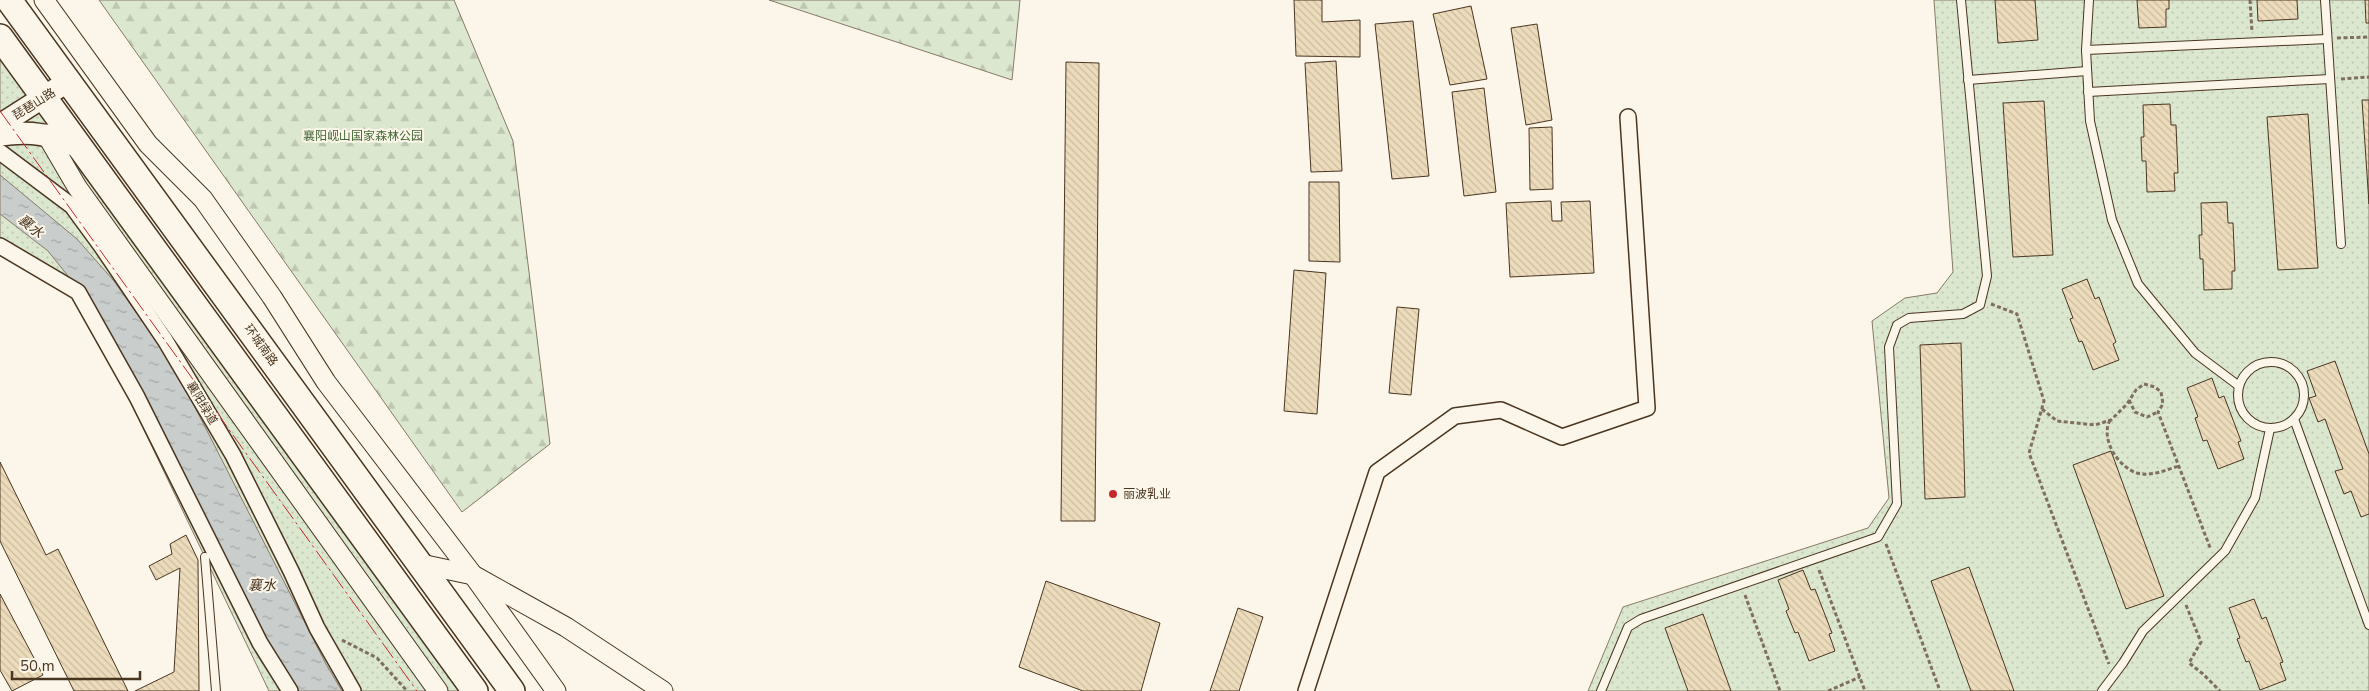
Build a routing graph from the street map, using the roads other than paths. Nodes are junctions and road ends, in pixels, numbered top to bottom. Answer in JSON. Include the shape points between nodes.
{"nodes":[{"id":1,"x":9,"y":0,"type":"edge"},
{"id":2,"x":44,"y":0,"type":"edge"},
{"id":3,"x":1961,"y":0,"type":"edge"},
{"id":4,"x":2089,"y":0,"type":"edge"},
{"id":5,"x":2325,"y":0,"type":"edge"},
{"id":6,"x":0,"y":37,"type":"edge"},
{"id":7,"x":2327,"y":39,"type":"junction"},
{"id":8,"x":0,"y":41,"type":"edge"},
{"id":9,"x":2086,"y":50,"type":"junction"},
{"id":10,"x":86,"y":58,"type":"junction"},
{"id":11,"x":2087,"y":71,"type":"junction"},
{"id":12,"x":62,"y":75,"type":"junction"},
{"id":13,"x":2330,"y":79,"type":"junction"},
{"id":14,"x":1968,"y":80,"type":"junction"},
{"id":15,"x":39,"y":92,"type":"junction"},
{"id":16,"x":2088,"y":92,"type":"junction"},
{"id":17,"x":0,"y":108,"type":"edge"},
{"id":18,"x":1628,"y":117,"type":"dead end"},
{"id":19,"x":0,"y":125,"type":"edge"},
{"id":20,"x":46,"y":134,"type":"junction"},
{"id":21,"x":0,"y":135,"type":"edge"},
{"id":22,"x":79,"y":147,"type":"junction"},
{"id":23,"x":0,"y":152,"type":"edge"},
{"id":24,"x":2341,"y":244,"type":"dead end"},
{"id":25,"x":0,"y":246,"type":"edge"},
{"id":26,"x":2240,"y":386,"type":"junction"},
{"id":27,"x":2294,"y":420,"type":"junction"},
{"id":28,"x":2270,"y":429,"type":"junction"},
{"id":29,"x":204,"y":557,"type":"dead end"},
{"id":30,"x":422,"y":564,"type":"junction"},
{"id":31,"x":473,"y":575,"type":"junction"},
{"id":32,"x":2369,"y":625,"type":"edge"},
{"id":33,"x":216,"y":691,"type":"edge"},
{"id":34,"x":290,"y":691,"type":"edge"},
{"id":35,"x":353,"y":691,"type":"edge"},
{"id":36,"x":438,"y":691,"type":"edge"},
{"id":37,"x":475,"y":691,"type":"edge"},
{"id":38,"x":512,"y":691,"type":"edge"},
{"id":39,"x":556,"y":691,"type":"edge"},
{"id":40,"x":663,"y":691,"type":"edge"},
{"id":41,"x":1306,"y":691,"type":"edge"},
{"id":42,"x":1601,"y":691,"type":"edge"},
{"id":43,"x":2102,"y":691,"type":"edge"}],
"edges":[{"from":1,"to":12,"type":"highway","name":"环城南路"},
{"from":2,"to":10,"type":"street"},
{"from":3,"to":14,"type":"lane"},
{"from":4,"to":9,"type":"lane"},
{"from":5,"to":7,"type":"lane"},
{"from":6,"to":8,"type":"main road"},
{"from":6,"to":15,"type":"highway"},
{"from":7,"to":9,"type":"lane"},
{"from":7,"to":13,"type":"lane"},
{"from":9,"to":11,"type":"lane"},
{"from":10,"to":12,"type":"street"},
{"from":10,"to":31,"type":"street","via":[[148,144],[203,199],[272,297],[326,382]]},
{"from":11,"to":14,"type":"lane"},
{"from":11,"to":16,"type":"lane"},
{"from":12,"to":15,"type":"main road","name":"琵琶山路"},
{"from":12,"to":30,"type":"highway","name":"环城南路"},
{"from":13,"to":16,"type":"lane"},
{"from":13,"to":24,"type":"lane"},
{"from":14,"to":42,"type":"lane","via":[[1987,276],[1980,304],[1963,314],[1909,318],[1896,325],[1888,347],[1897,504],[1878,537],[1641,619],[1628,627]]},
{"from":15,"to":17,"type":"main road","name":"琵琶山路"},
{"from":15,"to":19,"type":"main road","name":"琵琶山路"},
{"from":15,"to":22,"type":"highway"},
{"from":16,"to":26,"type":"lane","via":[[2090,121],[2112,220],[2138,284],[2195,352]]},
{"from":18,"to":41,"type":"street","via":[[1647,408],[1562,437],[1501,410],[1455,416],[1377,472]]},
{"from":20,"to":21,"type":"main road","name":"琵琶山路","via":[[18,132]]},
{"from":20,"to":22,"type":"main road","name":"琵琶山路"},
{"from":20,"to":36,"type":"street","via":[[77,187]]},
{"from":22,"to":37,"type":"highway"},
{"from":23,"to":35,"type":"street","name":"襄阳绿道","via":[[72,206],[165,340],[234,455],[317,628]]},
{"from":25,"to":34,"type":"street","via":[[78,292],[137,397],[260,643]]},
{"from":26,"to":27,"type":"lane","via":[[2248,371],[2256,365],[2273,362],[2288,366],[2297,373],[2305,394],[2304,405]]},
{"from":26,"to":28,"type":"lane","via":[[2238,402],[2242,412],[2250,421]]},
{"from":27,"to":28,"type":"lane"},
{"from":27,"to":32,"type":"lane"},
{"from":28,"to":43,"type":"lane","via":[[2255,498],[2225,551],[2143,631]]},
{"from":29,"to":33,"type":"lane"},
{"from":30,"to":31,"type":"street"},
{"from":30,"to":38,"type":"highway","name":"环城南路"},
{"from":31,"to":39,"type":"street"},
{"from":31,"to":40,"type":"street","via":[[566,627]]}]}
